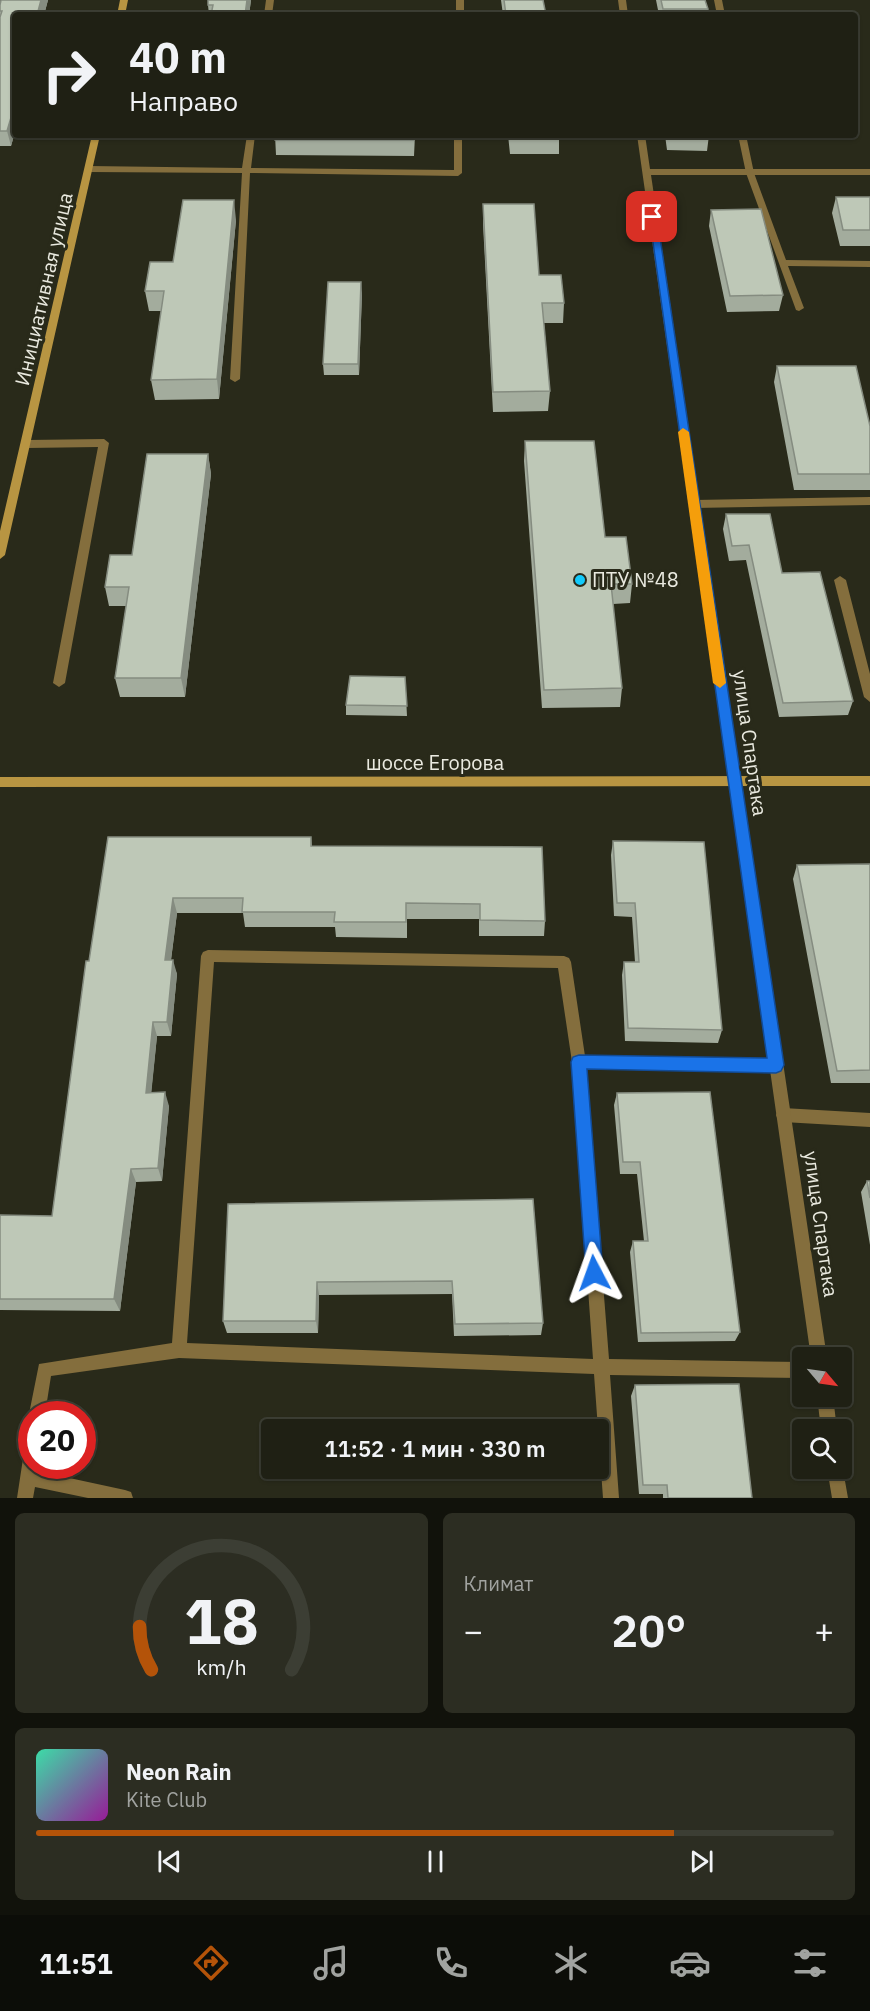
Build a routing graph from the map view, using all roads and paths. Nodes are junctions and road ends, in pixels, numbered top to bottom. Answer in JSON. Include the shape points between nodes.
{"nodes":[{"id":1,"x":95,"y":138,"type":"edge"},
{"id":2,"x":251,"y":138,"type":"edge"},
{"id":3,"x":458,"y":138,"type":"edge"},
{"id":4,"x":641,"y":138,"type":"edge"},
{"id":5,"x":743,"y":138,"type":"edge"},
{"id":6,"x":89,"y":169,"type":"junction"},
{"id":7,"x":246,"y":171,"type":"junction"},
{"id":8,"x":646,"y":172,"type":"junction"},
{"id":9,"x":870,"y":172,"type":"edge"},
{"id":10,"x":750,"y":173,"type":"junction"},
{"id":11,"x":244,"y":207,"type":"junction"},
{"id":12,"x":233,"y":208,"type":"edge"},
{"id":13,"x":782,"y":263,"type":"junction"},
{"id":14,"x":870,"y":264,"type":"edge"},
{"id":15,"x":799,"y":308,"type":"dead end"},
{"id":16,"x":235,"y":380,"type":"dead end"},
{"id":17,"x":27,"y":444,"type":"junction"},
{"id":18,"x":870,"y":501,"type":"edge"},
{"id":19,"x":694,"y":504,"type":"junction"},
{"id":20,"x":0,"y":555,"type":"edge"},
{"id":21,"x":840,"y":580,"type":"dead end"},
{"id":22,"x":59,"y":683,"type":"dead end"},
{"id":23,"x":870,"y":697,"type":"edge"},
{"id":24,"x":870,"y":781,"type":"edge"},
{"id":25,"x":0,"y":782,"type":"edge"},
{"id":26,"x":734,"y":782,"type":"junction"},
{"id":27,"x":579,"y":1062,"type":"junction"},
{"id":28,"x":776,"y":1065,"type":"junction"},
{"id":29,"x":783,"y":1115,"type":"junction"},
{"id":30,"x":870,"y":1120,"type":"edge"},
{"id":31,"x":817,"y":1347,"type":"edge"},
{"id":32,"x":179,"y":1350,"type":"junction"},
{"id":33,"x":601,"y":1366,"type":"junction"},
{"id":34,"x":792,"y":1371,"type":"edge"},
{"id":35,"x":39,"y":1401,"type":"edge"},
{"id":36,"x":28,"y":1479,"type":"edge"},
{"id":37,"x":37,"y":1479,"type":"edge"},
{"id":38,"x":837,"y":1479,"type":"edge"},
{"id":39,"x":24,"y":1498,"type":"edge"},
{"id":40,"x":125,"y":1498,"type":"edge"},
{"id":41,"x":611,"y":1498,"type":"edge"},
{"id":42,"x":840,"y":1498,"type":"edge"}],
"edges":[{"from":1,"to":6,"type":"main road","name":"Инициативная улица"},
{"from":2,"to":7,"type":"street"},
{"from":3,"to":7,"type":"street","via":[[458,173]]},
{"from":4,"to":8,"type":"street","name":"улица Спартака"},
{"from":5,"to":10,"type":"street"},
{"from":6,"to":7,"type":"street"},
{"from":6,"to":17,"type":"main road","name":"Инициативная улица"},
{"from":7,"to":11,"type":"street"},
{"from":8,"to":10,"type":"street"},
{"from":8,"to":19,"type":"street","name":"улица Спартака"},
{"from":9,"to":10,"type":"street"},
{"from":10,"to":13,"type":"street"},
{"from":11,"to":12,"type":"street"},
{"from":11,"to":16,"type":"street"},
{"from":13,"to":14,"type":"street"},
{"from":13,"to":15,"type":"street"},
{"from":17,"to":20,"type":"main road","name":"Инициативная улица"},
{"from":17,"to":22,"type":"street","via":[[104,443]]},
{"from":18,"to":19,"type":"street"},
{"from":19,"to":26,"type":"street","name":"улица Спартака"},
{"from":21,"to":23,"type":"street"},
{"from":24,"to":26,"type":"main road","name":"шоссе Егорова"},
{"from":25,"to":26,"type":"main road","name":"шоссе Егорова"},
{"from":26,"to":28,"type":"street","name":"улица Спартака"},
{"from":27,"to":28,"type":"street"},
{"from":27,"to":32,"type":"street","via":[[564,962],[208,956]]},
{"from":27,"to":33,"type":"street"},
{"from":28,"to":29,"type":"street","name":"улица Спартака"},
{"from":29,"to":30,"type":"street"},
{"from":29,"to":31,"type":"street","name":"улица Спартака"},
{"from":32,"to":33,"type":"street"},
{"from":32,"to":35,"type":"street","via":[[44,1369]]},
{"from":33,"to":34,"type":"street"},
{"from":33,"to":41,"type":"street"},
{"from":36,"to":39,"type":"street"},
{"from":37,"to":40,"type":"street"},
{"from":38,"to":42,"type":"street"}]}
